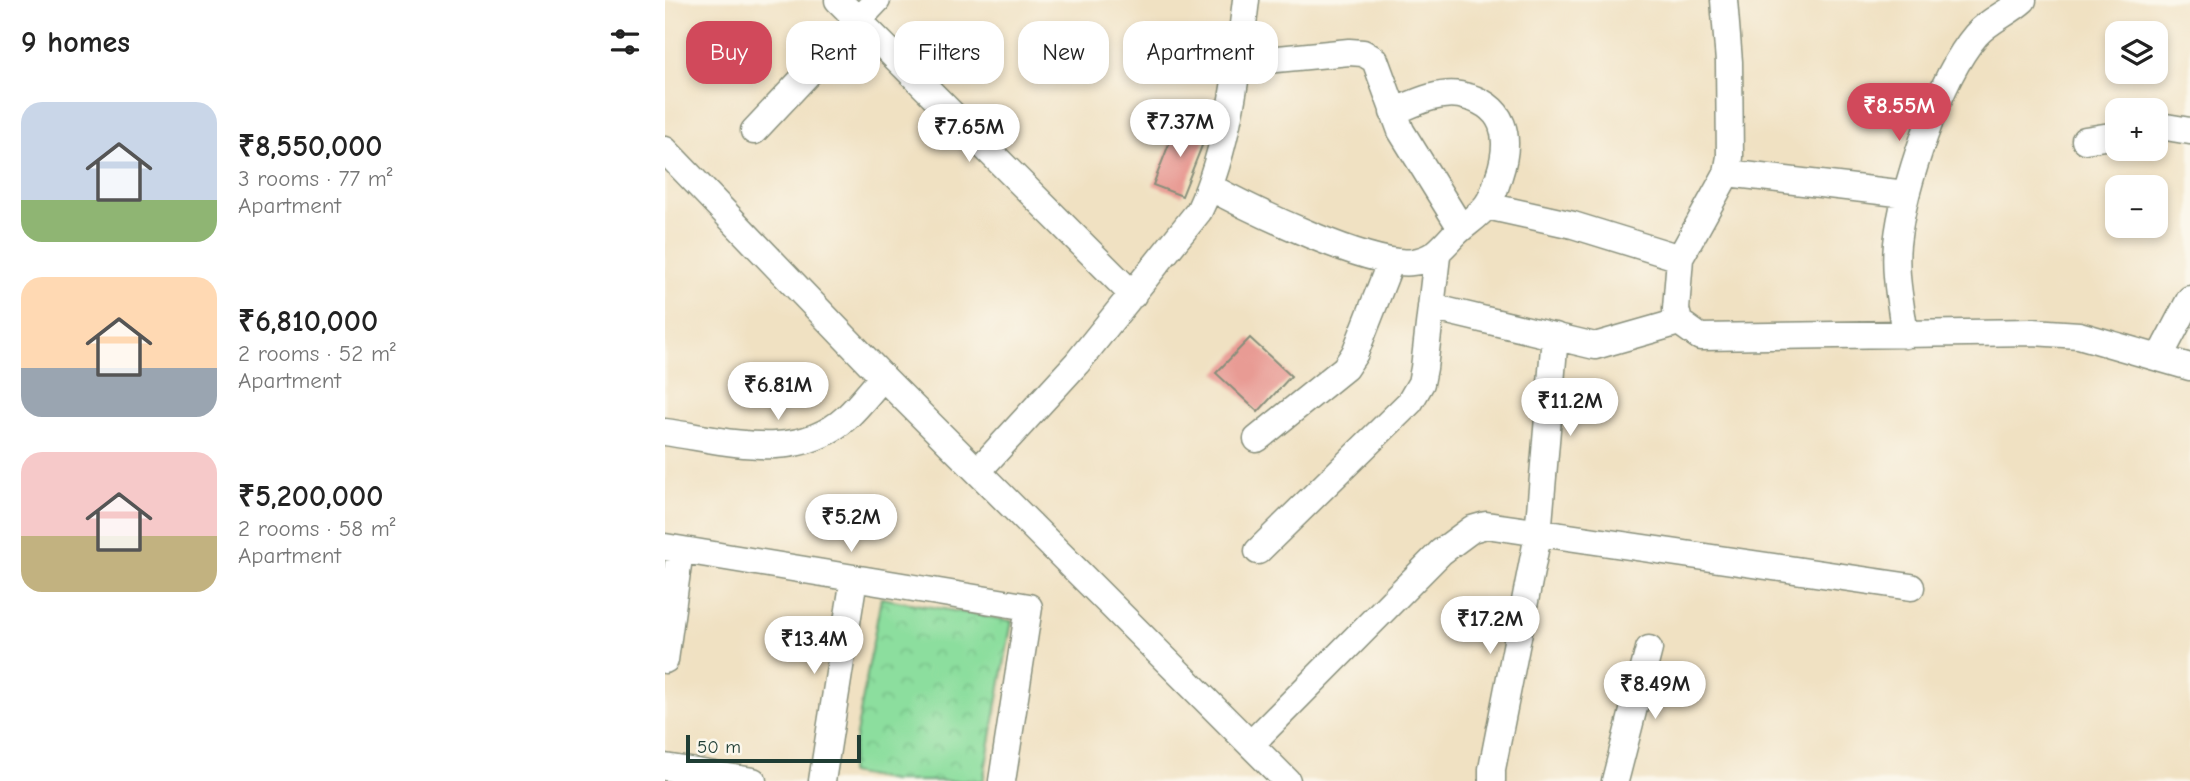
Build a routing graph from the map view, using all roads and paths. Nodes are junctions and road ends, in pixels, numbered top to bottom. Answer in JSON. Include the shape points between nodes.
{"nodes":[{"id":1,"x":838,"y":0,"type":"edge"},
{"id":2,"x":877,"y":0,"type":"edge"},
{"id":3,"x":1246,"y":0,"type":"edge"},
{"id":4,"x":1724,"y":0,"type":"edge"},
{"id":5,"x":2018,"y":1,"type":"edge"},
{"id":6,"x":857,"y":20,"type":"junction"},
{"id":7,"x":1243,"y":21,"type":"edge"},
{"id":8,"x":1278,"y":60,"type":"edge"},
{"id":9,"x":1232,"y":84,"type":"edge"},
{"id":10,"x":1393,"y":112,"type":"junction"},
{"id":11,"x":2168,"y":127,"type":"edge"},
{"id":12,"x":754,"y":131,"type":"dead end"},
{"id":13,"x":2190,"y":131,"type":"edge"},
{"id":14,"x":2105,"y":137,"type":"edge"},
{"id":15,"x":2085,"y":140,"type":"dead end"},
{"id":16,"x":665,"y":150,"type":"edge"},
{"id":17,"x":1727,"y":173,"type":"junction"},
{"id":18,"x":1210,"y":187,"type":"junction"},
{"id":19,"x":1906,"y":194,"type":"junction"},
{"id":20,"x":1487,"y":206,"type":"junction"},
{"id":21,"x":1461,"y":228,"type":"junction"},
{"id":22,"x":1437,"y":256,"type":"junction"},
{"id":23,"x":1680,"y":258,"type":"junction"},
{"id":24,"x":1391,"y":261,"type":"junction"},
{"id":25,"x":1133,"y":295,"type":"junction"},
{"id":26,"x":2190,"y":299,"type":"edge"},
{"id":27,"x":1431,"y":307,"type":"junction"},
{"id":28,"x":1679,"y":322,"type":"junction"},
{"id":29,"x":1905,"y":335,"type":"junction"},
{"id":30,"x":1555,"y":336,"type":"junction"},
{"id":31,"x":2160,"y":356,"type":"junction"},
{"id":32,"x":2190,"y":367,"type":"edge"},
{"id":33,"x":883,"y":377,"type":"junction"},
{"id":34,"x":665,"y":432,"type":"edge"},
{"id":35,"x":1257,"y":439,"type":"dead end"},
{"id":36,"x":978,"y":471,"type":"junction"},
{"id":37,"x":1538,"y":535,"type":"junction"},
{"id":38,"x":672,"y":548,"type":"edge"},
{"id":39,"x":1258,"y":551,"type":"dead end"},
{"id":40,"x":854,"y":578,"type":"junction"},
{"id":41,"x":1911,"y":587,"type":"dead end"},
{"id":42,"x":1649,"y":649,"type":"dead end"},
{"id":43,"x":665,"y":660,"type":"edge"},
{"id":44,"x":1251,"y":744,"type":"junction"},
{"id":45,"x":665,"y":767,"type":"edge"},
{"id":46,"x":753,"y":781,"type":"edge"},
{"id":47,"x":822,"y":781,"type":"edge"},
{"id":48,"x":1002,"y":781,"type":"edge"},
{"id":49,"x":1287,"y":781,"type":"edge"},
{"id":50,"x":1492,"y":781,"type":"edge"},
{"id":51,"x":1615,"y":781,"type":"edge"}],
"edges":[{"from":1,"to":6,"type":"street"},
{"from":2,"to":6,"type":"street"},
{"from":3,"to":7,"type":"street"},
{"from":4,"to":17,"type":"street","via":[[1729,62]]},
{"from":5,"to":19,"type":"street","via":[[1991,21],[1959,58]]},
{"from":6,"to":12,"type":"street"},
{"from":6,"to":25,"type":"street"},
{"from":8,"to":10,"type":"street","via":[[1363,53],[1375,60]]},
{"from":9,"to":18,"type":"street"},
{"from":10,"to":20,"type":"street","via":[[1444,95],[1460,95],[1492,110],[1507,141]]},
{"from":10,"to":21,"type":"street"},
{"from":11,"to":13,"type":"street"},
{"from":14,"to":15,"type":"street"},
{"from":16,"to":33,"type":"street"},
{"from":17,"to":19,"type":"street"},
{"from":17,"to":23,"type":"street"},
{"from":18,"to":24,"type":"street","via":[[1284,225]]},
{"from":18,"to":25,"type":"street","via":[[1199,211]]},
{"from":19,"to":29,"type":"street","via":[[1896,267]]},
{"from":20,"to":21,"type":"street"},
{"from":20,"to":23,"type":"street","via":[[1573,225]]},
{"from":21,"to":22,"type":"street"},
{"from":22,"to":24,"type":"street"},
{"from":22,"to":27,"type":"street"},
{"from":23,"to":28,"type":"street"},
{"from":24,"to":35,"type":"street","via":[[1345,368]]},
{"from":25,"to":36,"type":"street"},
{"from":26,"to":31,"type":"street"},
{"from":27,"to":30,"type":"street"},
{"from":27,"to":39,"type":"street","via":[[1421,383],[1410,402]]},
{"from":28,"to":29,"type":"street","via":[[1700,337]]},
{"from":28,"to":30,"type":"street","via":[[1595,346]]},
{"from":29,"to":31,"type":"street","via":[[2080,335]]},
{"from":30,"to":37,"type":"street"},
{"from":31,"to":32,"type":"street"},
{"from":33,"to":34,"type":"street","via":[[845,419],[812,440],[769,447]]},
{"from":33,"to":36,"type":"street"},
{"from":36,"to":44,"type":"street"},
{"from":37,"to":41,"type":"street"},
{"from":37,"to":44,"type":"street","via":[[1486,525],[1458,538]]},
{"from":37,"to":50,"type":"street"},
{"from":38,"to":40,"type":"street"},
{"from":38,"to":43,"type":"street"},
{"from":40,"to":47,"type":"street"},
{"from":40,"to":48,"type":"street","via":[[1029,607]]},
{"from":42,"to":51,"type":"street"},
{"from":44,"to":49,"type":"street"},
{"from":45,"to":46,"type":"street"}]}
